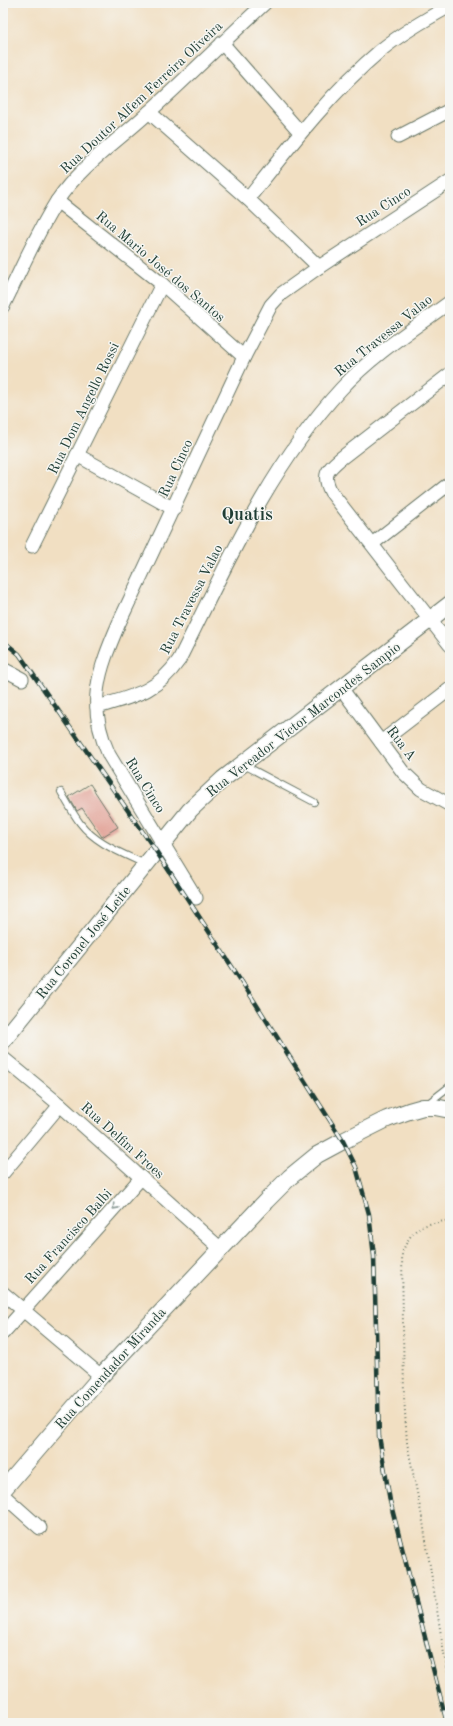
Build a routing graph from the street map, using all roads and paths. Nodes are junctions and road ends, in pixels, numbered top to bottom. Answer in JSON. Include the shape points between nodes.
{"nodes":[{"id":1,"x":265,"y":3,"type":"edge"},
{"id":2,"x":450,"y":6,"type":"edge"},
{"id":3,"x":222,"y":43,"type":"junction"},
{"id":4,"x":450,"y":110,"type":"edge"},
{"id":5,"x":149,"y":112,"type":"junction"},
{"id":6,"x":300,"y":132,"type":"junction"},
{"id":7,"x":398,"y":137,"type":"dead end"},
{"id":8,"x":450,"y":181,"type":"edge"},
{"id":9,"x":248,"y":199,"type":"junction"},
{"id":10,"x":57,"y":201,"type":"junction"},
{"id":11,"x":319,"y":267,"type":"junction"},
{"id":12,"x":162,"y":284,"type":"junction"},
{"id":13,"x":450,"y":302,"type":"edge"},
{"id":14,"x":3,"y":306,"type":"edge"},
{"id":15,"x":244,"y":357,"type":"junction"},
{"id":16,"x":450,"y":374,"type":"edge"},
{"id":17,"x":77,"y":455,"type":"junction"},
{"id":18,"x":450,"y":483,"type":"edge"},
{"id":19,"x":174,"y":509,"type":"junction"},
{"id":20,"x":372,"y":544,"type":"junction"},
{"id":21,"x":32,"y":546,"type":"dead end"},
{"id":22,"x":450,"y":604,"type":"edge"},
{"id":23,"x":431,"y":619,"type":"junction"},
{"id":24,"x":450,"y":645,"type":"edge"},
{"id":25,"x":3,"y":669,"type":"edge"},
{"id":26,"x":22,"y":679,"type":"dead end"},
{"id":27,"x":341,"y":688,"type":"junction"},
{"id":28,"x":450,"y":689,"type":"edge"},
{"id":29,"x":97,"y":707,"type":"junction"},
{"id":30,"x":381,"y":742,"type":"junction"},
{"id":31,"x":242,"y":764,"type":"junction"},
{"id":32,"x":61,"y":792,"type":"dead end"},
{"id":33,"x":314,"y":802,"type":"dead end"},
{"id":34,"x":450,"y":805,"type":"edge"},
{"id":35,"x":163,"y":843,"type":"junction"},
{"id":36,"x":146,"y":864,"type":"junction"},
{"id":37,"x":196,"y":898,"type":"dead end"},
{"id":38,"x":3,"y":1041,"type":"edge"},
{"id":39,"x":3,"y":1058,"type":"edge"},
{"id":40,"x":450,"y":1086,"type":"edge"},
{"id":41,"x":60,"y":1105,"type":"junction"},
{"id":42,"x":423,"y":1107,"type":"junction"},
{"id":43,"x":450,"y":1110,"type":"edge"},
{"id":44,"x":3,"y":1172,"type":"edge"},
{"id":45,"x":141,"y":1178,"type":"junction"},
{"id":46,"x":450,"y":1220,"type":"edge"},
{"id":47,"x":220,"y":1249,"type":"junction"},
{"id":48,"x":3,"y":1293,"type":"edge"},
{"id":49,"x":24,"y":1310,"type":"junction"},
{"id":50,"x":3,"y":1333,"type":"edge"},
{"id":51,"x":101,"y":1376,"type":"junction"},
{"id":52,"x":3,"y":1490,"type":"edge"},
{"id":53,"x":3,"y":1495,"type":"edge"},
{"id":54,"x":40,"y":1528,"type":"dead end"},
{"id":55,"x":450,"y":1681,"type":"edge"}],
"edges":[{"from":1,"to":3,"type":"street","name":"Rua Doutor Alfem Ferreira Oliveira"},
{"from":2,"to":6,"type":"street","via":[[381,50]]},
{"from":3,"to":5,"type":"street","name":"Rua Doutor Alfem Ferreira Oliveira"},
{"from":3,"to":6,"type":"street"},
{"from":4,"to":7,"type":"street"},
{"from":5,"to":9,"type":"street"},
{"from":5,"to":10,"type":"street","name":"Rua Doutor Alfem Ferreira Oliveira","via":[[86,168]]},
{"from":6,"to":9,"type":"street"},
{"from":8,"to":11,"type":"street","name":"Rua Cinco"},
{"from":9,"to":11,"type":"street"},
{"from":10,"to":12,"type":"street","name":"Rua Mario José dos Santos"},
{"from":10,"to":14,"type":"street","name":"Rua Doutor Alfem Ferreira Oliveira"},
{"from":11,"to":15,"type":"street","name":"Rua Cinco","via":[[281,294],[271,305]]},
{"from":12,"to":15,"type":"street","name":"Rua Mario José dos Santos"},
{"from":12,"to":17,"type":"street","name":"Rua Dom Angello Rossi"},
{"from":13,"to":29,"type":"street","name":"Rua Travessa Valao","via":[[399,339],[341,389],[284,461],[236,546],[172,670],[151,689]]},
{"from":15,"to":19,"type":"street","name":"Rua Cinco"},
{"from":16,"to":20,"type":"street","via":[[340,459],[327,472],[326,478],[331,492]]},
{"from":17,"to":19,"type":"street"},
{"from":17,"to":21,"type":"street","name":"Rua Dom Angello Rossi"},
{"from":18,"to":20,"type":"street"},
{"from":19,"to":29,"type":"street","name":"Rua Cinco","via":[[102,664]]},
{"from":20,"to":23,"type":"street"},
{"from":22,"to":23,"type":"street","name":"Rua Vereador Victor Marcondes Sampio"},
{"from":23,"to":24,"type":"street"},
{"from":23,"to":27,"type":"street","name":"Rua Vereador Victor Marcondes Sampio"},
{"from":25,"to":26,"type":"street"},
{"from":27,"to":30,"type":"street","name":"Rua A"},
{"from":27,"to":31,"type":"street","name":"Rua Vereador Victor Marcondes Sampio"},
{"from":28,"to":30,"type":"street"},
{"from":29,"to":35,"type":"street","name":"Rua Cinco","via":[[99,727],[109,755]]},
{"from":30,"to":34,"type":"street","name":"Rua A","via":[[412,781]]},
{"from":31,"to":33,"type":"lane"},
{"from":31,"to":35,"type":"street","name":"Rua Vereador Victor Marcondes Sampio","via":[[190,810]]},
{"from":32,"to":36,"type":"lane","via":[[89,834]]},
{"from":35,"to":36,"type":"street","name":"Rua Coronel José Leite"},
{"from":35,"to":37,"type":"street","name":"Rua Cinco"},
{"from":36,"to":38,"type":"street","name":"Rua Coronel José Leite"},
{"from":39,"to":41,"type":"street","name":"Rua Delfim Froes"},
{"from":40,"to":42,"type":"lane"},
{"from":41,"to":44,"type":"street"},
{"from":41,"to":45,"type":"street","name":"Rua Delfim Froes"},
{"from":42,"to":43,"type":"street","name":"Rua Comendador Miranda"},
{"from":42,"to":47,"type":"street","name":"Rua Comendador Miranda","via":[[386,1119],[317,1155],[290,1177]]},
{"from":45,"to":47,"type":"street","name":"Rua Delfim Froes"},
{"from":45,"to":49,"type":"street","name":"Rua Francisco Balbi","one_way":true},
{"from":46,"to":55,"type":"path","via":[[426,1224],[415,1230],[408,1238],[402,1253],[407,1443]]},
{"from":47,"to":51,"type":"street","name":"Rua Comendador Miranda"},
{"from":48,"to":49,"type":"street"},
{"from":49,"to":50,"type":"street","name":"Rua Francisco Balbi"},
{"from":49,"to":51,"type":"street"},
{"from":51,"to":52,"type":"street","name":"Rua Comendador Miranda"},
{"from":53,"to":54,"type":"street"}]}
